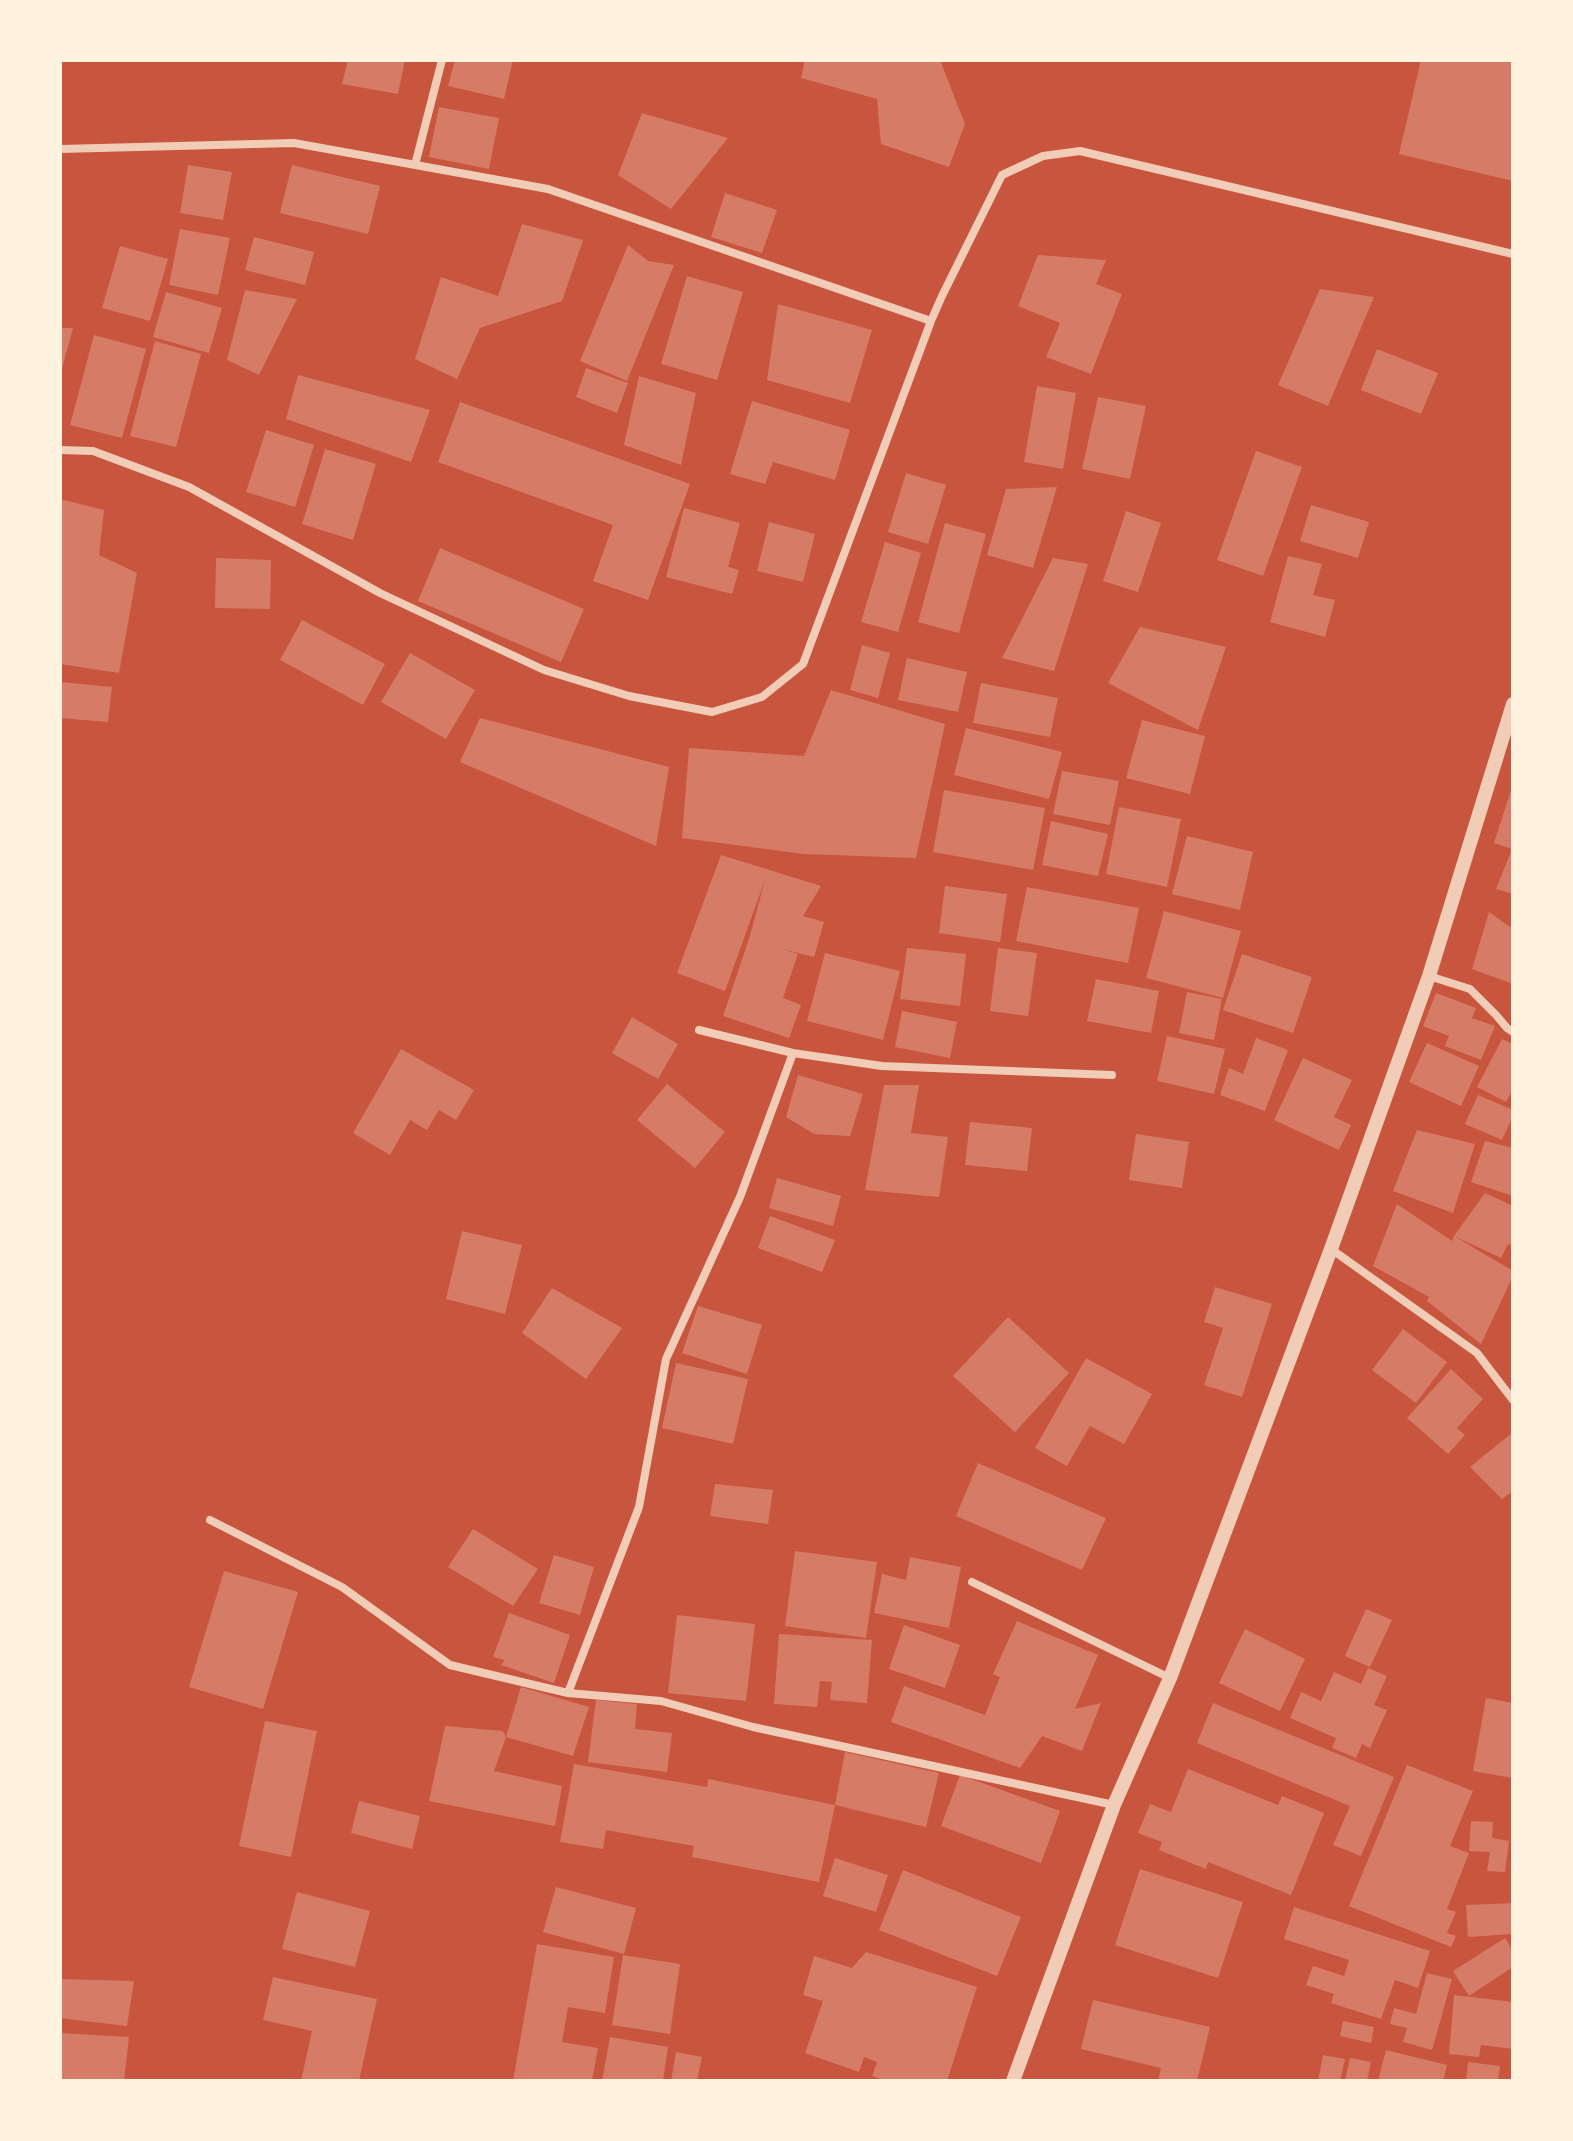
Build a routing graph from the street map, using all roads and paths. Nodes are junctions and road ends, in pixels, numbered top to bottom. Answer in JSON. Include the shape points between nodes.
{"nodes":[{"id":1,"x":442,"y":60,"type":"edge"},
{"id":2,"x":60,"y":149,"type":"edge"},
{"id":3,"x":415,"y":165,"type":"junction"},
{"id":4,"x":1513,"y":254,"type":"edge"},
{"id":5,"x":931,"y":321,"type":"junction"},
{"id":6,"x":60,"y":450,"type":"edge"},
{"id":7,"x":1513,"y":704,"type":"edge"},
{"id":8,"x":1429,"y":976,"type":"junction"},
{"id":9,"x":699,"y":1030,"type":"dead end"},
{"id":10,"x":1513,"y":1032,"type":"edge"},
{"id":11,"x":793,"y":1053,"type":"junction"},
{"id":12,"x":1112,"y":1075,"type":"dead end"},
{"id":13,"x":1331,"y":1249,"type":"junction"},
{"id":14,"x":1513,"y":1400,"type":"edge"},
{"id":15,"x":210,"y":1520,"type":"dead end"},
{"id":16,"x":972,"y":1582,"type":"dead end"},
{"id":17,"x":1170,"y":1678,"type":"junction"},
{"id":18,"x":568,"y":1693,"type":"junction"},
{"id":19,"x":1114,"y":1805,"type":"junction"},
{"id":20,"x":1013,"y":2081,"type":"edge"}],
"edges":[{"from":1,"to":3,"type":"street"},
{"from":2,"to":3,"type":"street","via":[[294,143]]},
{"from":3,"to":5,"type":"street","via":[[548,189]]},
{"from":4,"to":5,"type":"street","via":[[1080,151],[1043,156],[1002,175]]},
{"from":5,"to":6,"type":"street","via":[[803,664],[762,697],[712,712],[629,696],[544,670],[380,593],[189,487],[93,451]]},
{"from":7,"to":8,"type":"street"},
{"from":8,"to":10,"type":"street","via":[[1470,989]]},
{"from":8,"to":13,"type":"street"},
{"from":9,"to":11,"type":"street"},
{"from":11,"to":12,"type":"street","via":[[882,1066]]},
{"from":11,"to":18,"type":"street","via":[[740,1197],[666,1359],[639,1507]]},
{"from":13,"to":14,"type":"street","via":[[1477,1353]]},
{"from":13,"to":17,"type":"street"},
{"from":15,"to":18,"type":"street","via":[[342,1587],[450,1665]]},
{"from":16,"to":17,"type":"street"},
{"from":17,"to":19,"type":"street"},
{"from":18,"to":19,"type":"street","via":[[661,1701],[753,1727]]},
{"from":19,"to":20,"type":"street"}]}
